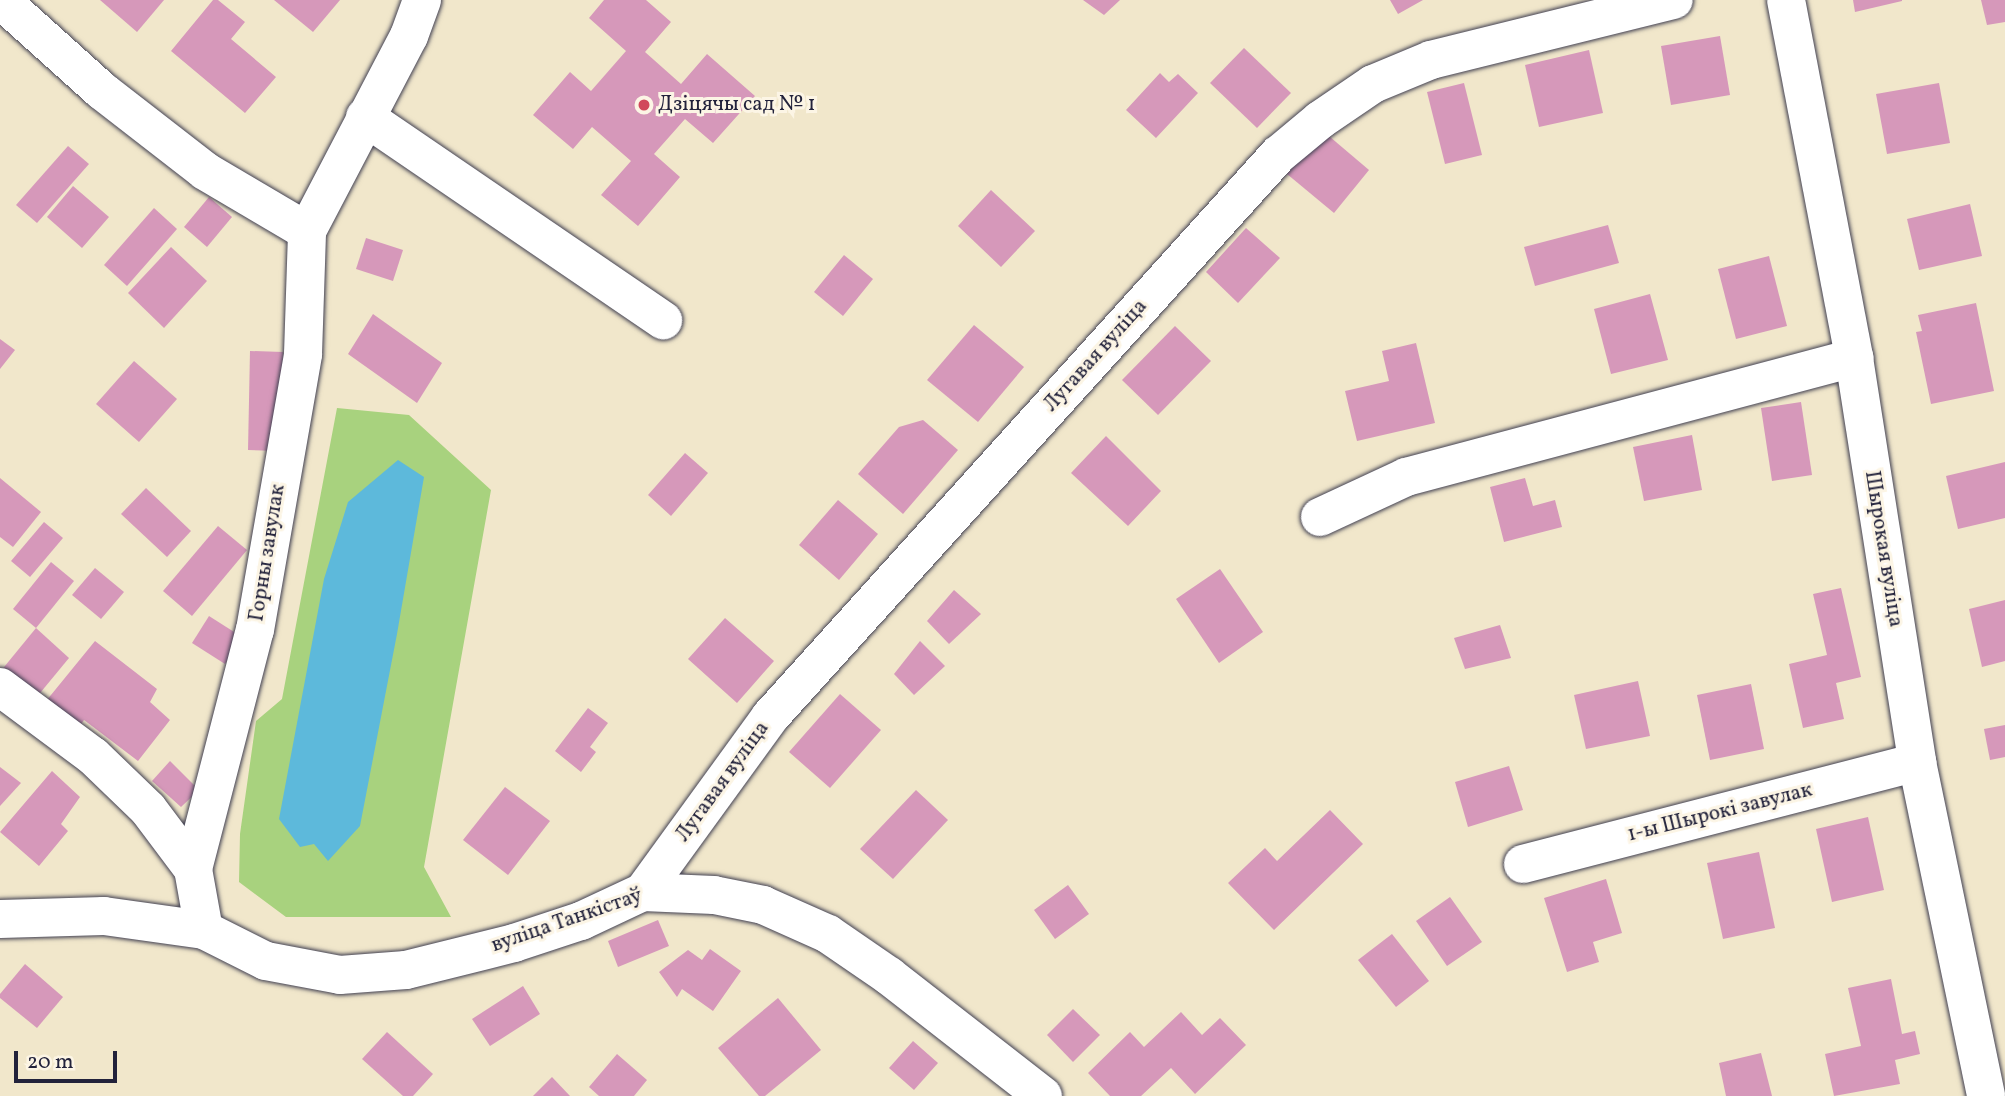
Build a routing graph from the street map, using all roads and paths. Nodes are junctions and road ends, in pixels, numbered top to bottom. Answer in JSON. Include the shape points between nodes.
{"nodes":[{"id":1,"x":1,"y":0,"type":"edge"},
{"id":2,"x":422,"y":0,"type":"edge"},
{"id":3,"x":1674,"y":0,"type":"edge"},
{"id":4,"x":1787,"y":0,"type":"edge"},
{"id":5,"x":365,"y":117,"type":"junction"},
{"id":6,"x":307,"y":230,"type":"junction"},
{"id":7,"x":663,"y":320,"type":"dead end"},
{"id":8,"x":1854,"y":358,"type":"junction"},
{"id":9,"x":1320,"y":516,"type":"dead end"},
{"id":10,"x":0,"y":687,"type":"edge"},
{"id":11,"x":1917,"y":762,"type":"junction"},
{"id":12,"x":1523,"y":864,"type":"dead end"},
{"id":13,"x":194,"y":869,"type":"junction"},
{"id":14,"x":643,"y":891,"type":"junction"},
{"id":15,"x":0,"y":919,"type":"edge"},
{"id":16,"x":204,"y":930,"type":"junction"},
{"id":17,"x":1043,"y":1096,"type":"edge"},
{"id":18,"x":1986,"y":1096,"type":"edge"}],
"edges":[{"from":1,"to":6,"type":"street","via":[[102,91],[205,171]]},
{"from":2,"to":5,"type":"street","name":"Горны завулак","via":[[409,36]]},
{"from":3,"to":14,"type":"street","name":"Лугавая вуліца","via":[[1431,60],[1373,84],[1278,155],[770,717]]},
{"from":4,"to":8,"type":"street","name":"Шырокая вуліца"},
{"from":5,"to":6,"type":"street","name":"Горны завулак"},
{"from":5,"to":7,"type":"street"},
{"from":6,"to":13,"type":"street","name":"Горны завулак","via":[[303,355],[255,631]]},
{"from":8,"to":9,"type":"street","via":[[1406,477]]},
{"from":8,"to":11,"type":"street","name":"Шырокая вуліца"},
{"from":10,"to":13,"type":"street","via":[[93,756],[148,809]]},
{"from":11,"to":12,"type":"street","name":"1-ы Шырокі завулак"},
{"from":11,"to":18,"type":"street","name":"Шырокая вуліца"},
{"from":13,"to":16,"type":"street"},
{"from":14,"to":16,"type":"street","name":"вуліца Танкістаў","via":[[581,920],[514,943],[406,970],[340,975],[267,961]]},
{"from":14,"to":17,"type":"street","name":"вуліца Танкістаў","via":[[714,895],[763,905],[828,934]]},
{"from":15,"to":16,"type":"street","name":"вуліца Танкістаў","via":[[104,916]]}]}
